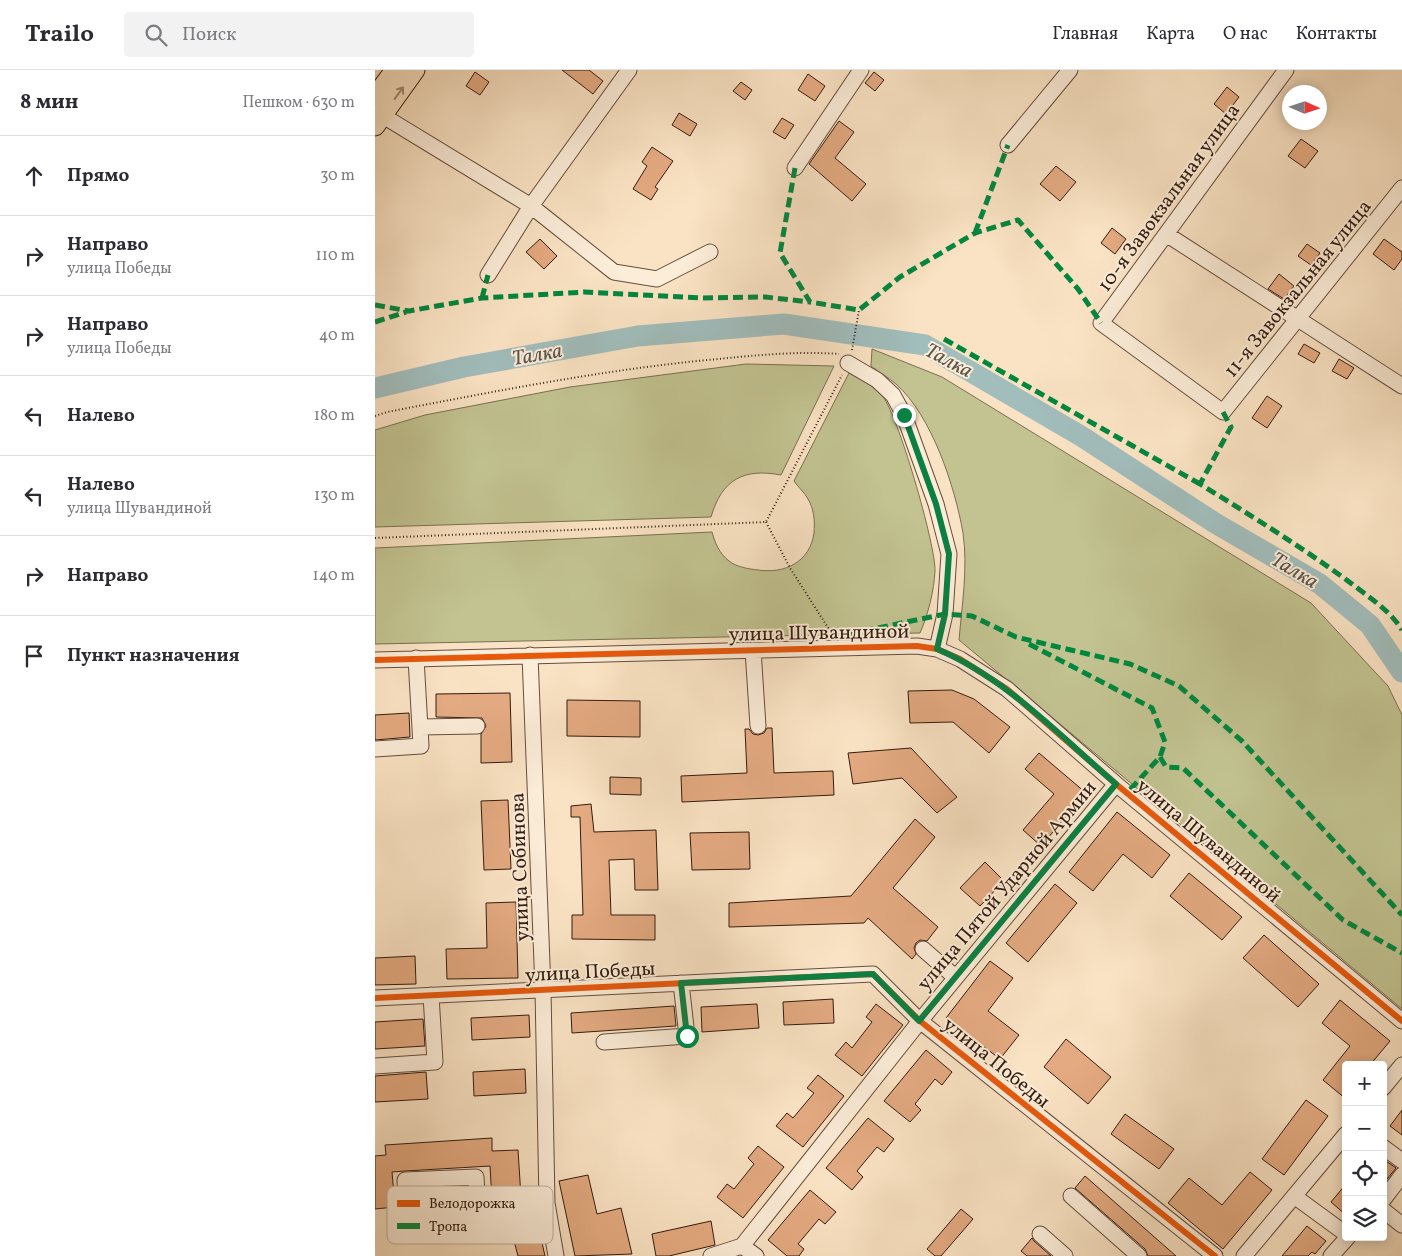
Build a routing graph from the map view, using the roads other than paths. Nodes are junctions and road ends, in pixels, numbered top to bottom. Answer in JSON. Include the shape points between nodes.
{"nodes":[{"id":1,"x":395,"y":70,"type":"edge"},
{"id":2,"x":415,"y":70,"type":"edge"},
{"id":3,"x":629,"y":70,"type":"edge"},
{"id":4,"x":861,"y":70,"type":"edge"},
{"id":5,"x":1070,"y":70,"type":"edge"},
{"id":6,"x":1286,"y":70,"type":"edge"},
{"id":7,"x":375,"y":97,"type":"edge"},
{"id":8,"x":378,"y":118,"type":"edge"},
{"id":9,"x":1008,"y":145,"type":"dead end"},
{"id":10,"x":795,"y":168,"type":"dead end"},
{"id":11,"x":1402,"y":188,"type":"edge"},
{"id":12,"x":531,"y":206,"type":"junction"},
{"id":13,"x":1166,"y":234,"type":"junction"},
{"id":14,"x":711,"y":252,"type":"dead end"},
{"id":15,"x":488,"y":275,"type":"dead end"},
{"id":16,"x":1297,"y":320,"type":"junction"},
{"id":17,"x":849,"y":360,"type":"road end"},
{"id":18,"x":1402,"y":386,"type":"edge"},
{"id":19,"x":1223,"y":412,"type":"joint"},
{"id":20,"x":937,"y":649,"type":"junction"},
{"id":21,"x":753,"y":650,"type":"junction"},
{"id":22,"x":530,"y":655,"type":"junction"},
{"id":23,"x":416,"y":658,"type":"junction"},
{"id":24,"x":375,"y":660,"type":"edge"},
{"id":25,"x":477,"y":726,"type":"dead end"},
{"id":26,"x":758,"y":726,"type":"dead end"},
{"id":27,"x":420,"y":727,"type":"junction"},
{"id":28,"x":375,"y":749,"type":"edge"},
{"id":29,"x":1116,"y":784,"type":"junction"},
{"id":30,"x":923,"y":949,"type":"dead end"},
{"id":31,"x":955,"y":977,"type":"junction"},
{"id":32,"x":681,"y":983,"type":"junction"},
{"id":33,"x":543,"y":989,"type":"junction"},
{"id":34,"x":431,"y":995,"type":"junction"},
{"id":35,"x":375,"y":998,"type":"edge"},
{"id":36,"x":919,"y":1021,"type":"junction"},
{"id":37,"x":1402,"y":1021,"type":"edge"},
{"id":38,"x":604,"y":1042,"type":"dead end"},
{"id":39,"x":1402,"y":1065,"type":"edge"},
{"id":40,"x":375,"y":1066,"type":"edge"},
{"id":41,"x":1387,"y":1083,"type":"edge"},
{"id":42,"x":1342,"y":1139,"type":"edge"},
{"id":43,"x":1387,"y":1150,"type":"edge"},
{"id":44,"x":1402,"y":1161,"type":"edge"},
{"id":45,"x":1402,"y":1175,"type":"edge"},
{"id":46,"x":405,"y":1186,"type":"edge"},
{"id":47,"x":477,"y":1186,"type":"edge"},
{"id":48,"x":547,"y":1186,"type":"edge"},
{"id":49,"x":1071,"y":1196,"type":"dead end"},
{"id":50,"x":1294,"y":1196,"type":"junction"},
{"id":51,"x":1386,"y":1196,"type":"edge"},
{"id":52,"x":1387,"y":1213,"type":"edge"},
{"id":53,"x":1402,"y":1225,"type":"edge"},
{"id":54,"x":1342,"y":1231,"type":"edge"},
{"id":55,"x":1040,"y":1234,"type":"dead end"},
{"id":56,"x":553,"y":1238,"type":"edge"},
{"id":57,"x":1344,"y":1241,"type":"edge"},
{"id":58,"x":742,"y":1246,"type":"junction"},
{"id":59,"x":556,"y":1256,"type":"edge"},
{"id":60,"x":711,"y":1256,"type":"edge"},
{"id":61,"x":756,"y":1256,"type":"edge"},
{"id":62,"x":1065,"y":1256,"type":"edge"},
{"id":63,"x":1139,"y":1256,"type":"edge"},
{"id":64,"x":1215,"y":1256,"type":"edge"},
{"id":65,"x":1244,"y":1256,"type":"edge"},
{"id":66,"x":1331,"y":1256,"type":"edge"}],
"edges":[{"from":1,"to":7,"type":"main road"},
{"from":8,"to":2,"type":"main road","one_way":true},
{"from":3,"to":12,"type":"street"},
{"from":4,"to":10,"type":"street"},
{"from":5,"to":9,"type":"street"},
{"from":6,"to":13,"type":"street","name":"10-я Завокзальная улица"},
{"from":8,"to":12,"type":"street"},
{"from":11,"to":16,"type":"street","name":"11-я Завокзальная улица"},
{"from":12,"to":14,"type":"street","via":[[613,272],[657,279]]},
{"from":12,"to":15,"type":"street"},
{"from":13,"to":16,"type":"street"},
{"from":13,"to":19,"type":"street","name":"10-я Завокзальная улица","via":[[1101,323]]},
{"from":16,"to":18,"type":"street"},
{"from":16,"to":19,"type":"street","name":"11-я Завокзальная улица"},
{"from":17,"to":20,"type":"street","via":[[893,396],[904,415],[936,504],[949,554],[945,614]]},
{"from":20,"to":21,"type":"street","name":"улица Шувандиной","via":[[917,646]]},
{"from":20,"to":29,"type":"street","name":"улица Шувандиной","via":[[961,659],[1007,689]]},
{"from":21,"to":22,"type":"street","name":"улица Шувандиной"},
{"from":21,"to":26,"type":"street"},
{"from":22,"to":23,"type":"street","name":"улица Шувандиной"},
{"from":22,"to":33,"type":"street","name":"улица Собинова"},
{"from":23,"to":24,"type":"street","name":"улица Шувандиной"},
{"from":23,"to":27,"type":"street"},
{"from":25,"to":27,"type":"street"},
{"from":27,"to":28,"type":"street","via":[[421,746]]},
{"from":29,"to":31,"type":"street","name":"улица Пятой Ударной Армии"},
{"from":29,"to":37,"type":"street","name":"улица Шувандиной"},
{"from":30,"to":31,"type":"street"},
{"from":31,"to":36,"type":"street","name":"улица Пятой Ударной Армии"},
{"from":32,"to":33,"type":"street","name":"улица Победы"},
{"from":32,"to":36,"type":"street","name":"улица Победы","via":[[873,974]]},
{"from":32,"to":38,"type":"street","via":[[687,1036]]},
{"from":33,"to":34,"type":"street","name":"улица Победы"},
{"from":33,"to":48,"type":"street","name":"улица Собинова"},
{"from":34,"to":35,"type":"street","name":"улица Победы"},
{"from":34,"to":40,"type":"street","via":[[435,1062]]},
{"from":36,"to":58,"type":"street","name":"улица Пятой Ударной Армии"},
{"from":36,"to":64,"type":"street","name":"улица Победы"},
{"from":39,"to":41,"type":"street"},
{"from":42,"to":50,"type":"street"},
{"from":43,"to":44,"type":"street"},
{"from":45,"to":51,"type":"street"},
{"from":46,"to":47,"type":"street","via":[[405,1180],[476,1177]]},
{"from":49,"to":63,"type":"street"},
{"from":50,"to":54,"type":"street"},
{"from":50,"to":65,"type":"street"},
{"from":52,"to":53,"type":"street"},
{"from":55,"to":62,"type":"street"},
{"from":56,"to":59,"type":"street","name":"улица Собинова"},
{"from":57,"to":66,"type":"street"},
{"from":58,"to":60,"type":"street"},
{"from":58,"to":61,"type":"street"}]}
